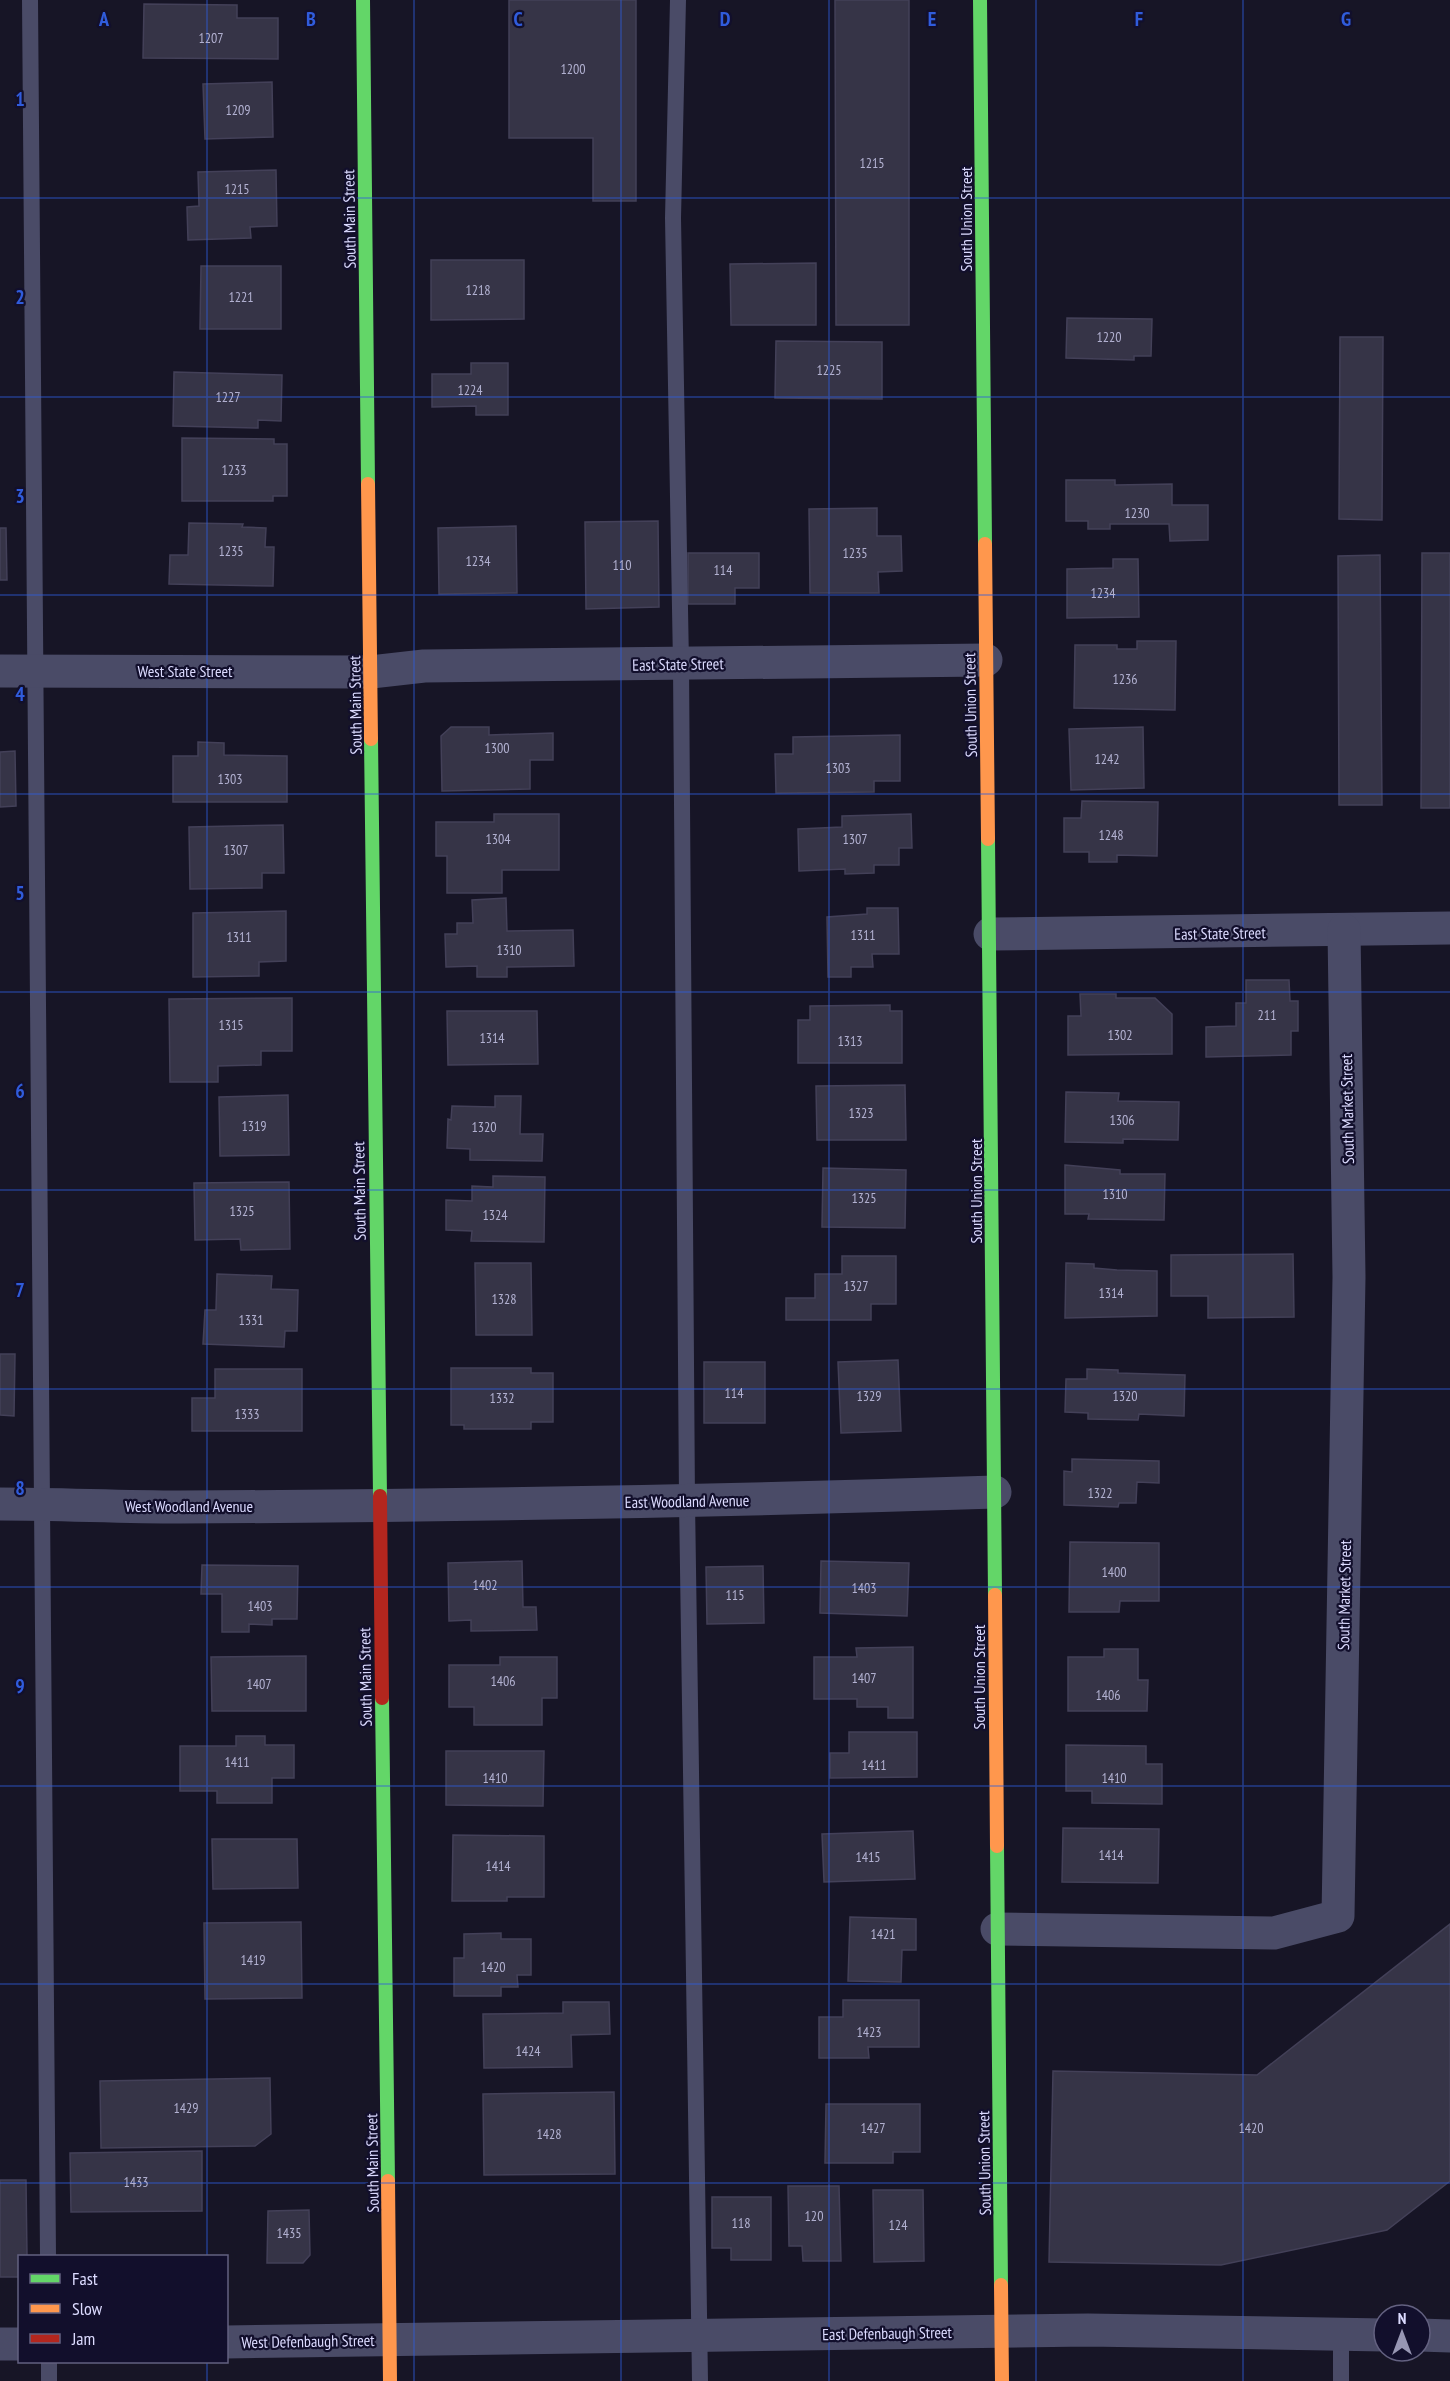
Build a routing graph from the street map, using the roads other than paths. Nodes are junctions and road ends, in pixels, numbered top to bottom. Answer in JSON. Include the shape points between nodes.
{"nodes":[{"id":1,"x":30,"y":0,"type":"edge"},
{"id":2,"x":363,"y":0,"type":"edge"},
{"id":3,"x":678,"y":0,"type":"edge"},
{"id":4,"x":980,"y":0,"type":"edge"},
{"id":5,"x":986,"y":660,"type":"junction"},
{"id":6,"x":681,"y":664,"type":"junction"},
{"id":7,"x":36,"y":670,"type":"junction"},
{"id":8,"x":0,"y":671,"type":"edge"},
{"id":9,"x":371,"y":672,"type":"junction"},
{"id":10,"x":1450,"y":928,"type":"edge"},
{"id":11,"x":1344,"y":930,"type":"junction"},
{"id":12,"x":990,"y":934,"type":"junction"},
{"id":13,"x":995,"y":1492,"type":"junction"},
{"id":14,"x":687,"y":1501,"type":"junction"},
{"id":15,"x":0,"y":1504,"type":"edge"},
{"id":16,"x":42,"y":1504,"type":"junction"},
{"id":17,"x":379,"y":1505,"type":"junction"},
{"id":18,"x":997,"y":1929,"type":"junction"},
{"id":19,"x":48,"y":2255,"type":"edge"},
{"id":20,"x":1003,"y":2332,"type":"junction"},
{"id":21,"x":1341,"y":2334,"type":"junction"},
{"id":22,"x":1372,"y":2335,"type":"edge"},
{"id":23,"x":1432,"y":2335,"type":"edge"},
{"id":24,"x":700,"y":2336,"type":"junction"},
{"id":25,"x":1450,"y":2336,"type":"edge"},
{"id":26,"x":390,"y":2340,"type":"junction"},
{"id":27,"x":228,"y":2342,"type":"edge"},
{"id":28,"x":0,"y":2344,"type":"edge"},
{"id":29,"x":18,"y":2344,"type":"edge"},
{"id":30,"x":49,"y":2363,"type":"edge"},
{"id":31,"x":49,"y":2381,"type":"edge"},
{"id":32,"x":390,"y":2381,"type":"edge"},
{"id":33,"x":700,"y":2381,"type":"edge"},
{"id":34,"x":1002,"y":2381,"type":"edge"},
{"id":35,"x":1341,"y":2381,"type":"edge"}],
"edges":[{"from":1,"to":7,"type":"lane"},
{"from":2,"to":9,"type":"street","name":"South Main Street"},
{"from":3,"to":6,"type":"lane","via":[[672,218]]},
{"from":4,"to":5,"type":"street","name":"South Union Street"},
{"from":5,"to":6,"type":"street","name":"East State Street"},
{"from":5,"to":12,"type":"street","name":"South Union Street"},
{"from":6,"to":9,"type":"street","name":"East State Street","via":[[424,666]]},
{"from":6,"to":14,"type":"lane"},
{"from":7,"to":8,"type":"street","name":"West State Street"},
{"from":7,"to":9,"type":"street","name":"West State Street"},
{"from":7,"to":16,"type":"lane"},
{"from":9,"to":17,"type":"street","name":"South Main Street"},
{"from":10,"to":11,"type":"street","name":"East State Street"},
{"from":11,"to":12,"type":"street","name":"East State Street"},
{"from":11,"to":18,"type":"street","name":"South Market Street","via":[[1349,1277],[1338,1916],[1274,1933]]},
{"from":12,"to":13,"type":"street","name":"South Union Street"},
{"from":13,"to":14,"type":"street","name":"East Woodland Avenue"},
{"from":13,"to":18,"type":"street","name":"South Union Street"},
{"from":14,"to":17,"type":"street","name":"East Woodland Avenue"},
{"from":14,"to":24,"type":"lane"},
{"from":15,"to":16,"type":"street","name":"West Woodland Avenue"},
{"from":16,"to":17,"type":"street","name":"West Woodland Avenue"},
{"from":16,"to":19,"type":"lane"},
{"from":17,"to":26,"type":"street","name":"South Main Street"},
{"from":18,"to":20,"type":"street","name":"South Union Street"},
{"from":20,"to":21,"type":"street","name":"East Defenbaugh Street"},
{"from":20,"to":24,"type":"street","name":"East Defenbaugh Street"},
{"from":20,"to":34,"type":"street","name":"South Union Street"},
{"from":21,"to":22,"type":"street","name":"East Defenbaugh Street"},
{"from":21,"to":35,"type":"lane"},
{"from":23,"to":25,"type":"street"},
{"from":24,"to":26,"type":"street","name":"East Defenbaugh Street"},
{"from":24,"to":33,"type":"lane"},
{"from":26,"to":27,"type":"street","name":"West Defenbaugh Street"},
{"from":26,"to":32,"type":"street","name":"South Main Street"},
{"from":28,"to":29,"type":"street"},
{"from":30,"to":31,"type":"lane"}]}
